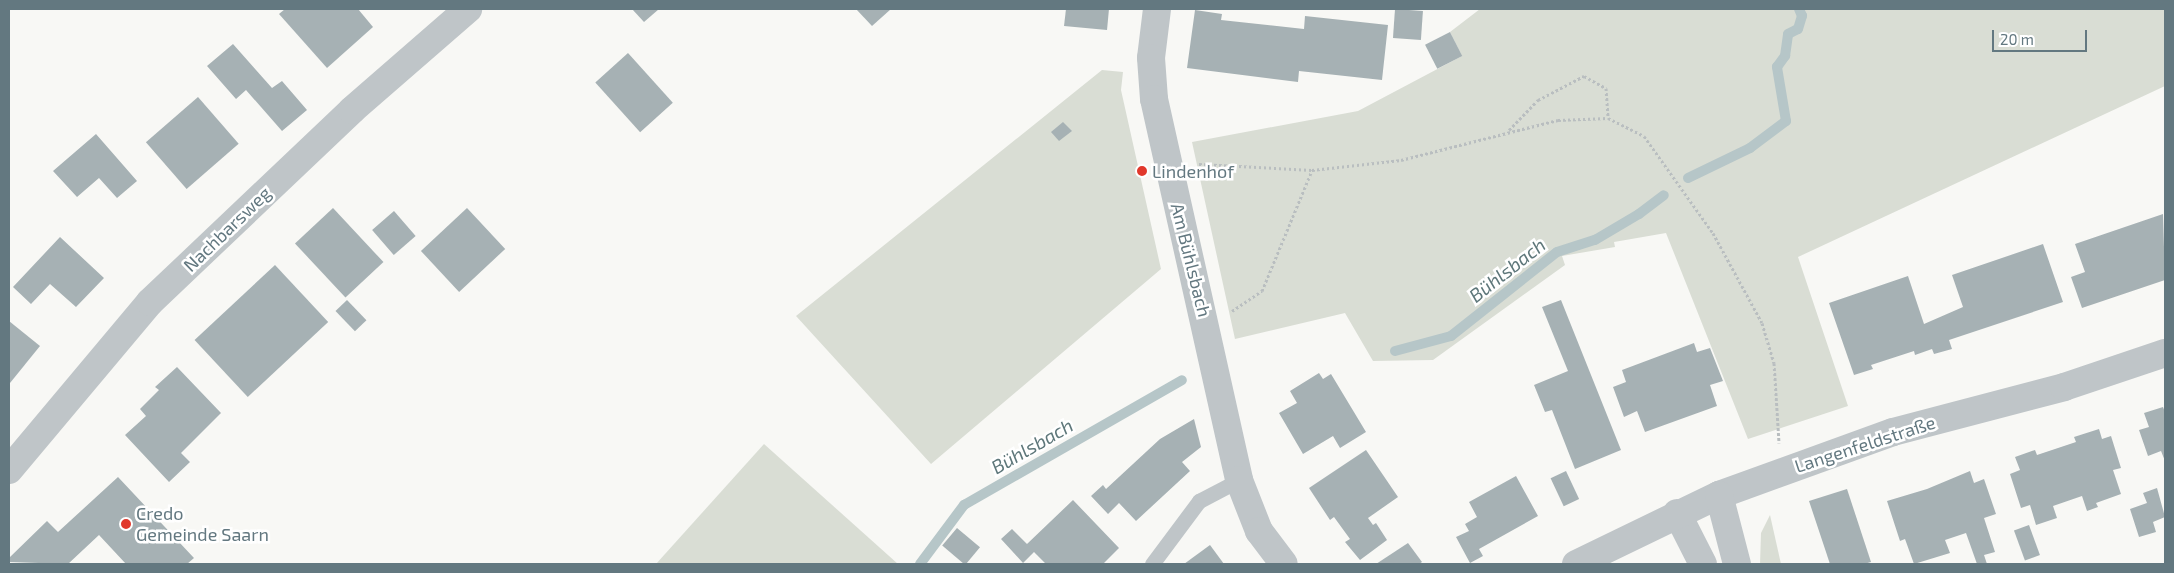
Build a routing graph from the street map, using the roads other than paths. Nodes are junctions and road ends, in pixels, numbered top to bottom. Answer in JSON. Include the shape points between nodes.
{"nodes":[{"id":1,"x":468,"y":9,"type":"edge"},
{"id":2,"x":1157,"y":9,"type":"edge"},
{"id":3,"x":2165,"y":353,"type":"edge"},
{"id":4,"x":9,"y":470,"type":"edge"},
{"id":5,"x":1239,"y":480,"type":"junction"},
{"id":6,"x":1719,"y":495,"type":"junction"},
{"id":7,"x":1677,"y":513,"type":"junction"},
{"id":8,"x":1152,"y":564,"type":"edge"},
{"id":9,"x":1284,"y":564,"type":"edge"},
{"id":10,"x":1576,"y":564,"type":"edge"},
{"id":11,"x":1703,"y":564,"type":"edge"},
{"id":12,"x":1737,"y":564,"type":"edge"}],
"edges":[{"from":1,"to":4,"type":"street","name":"Nachbarsweg","via":[[352,110],[150,302]]},
{"from":2,"to":5,"type":"street","name":"Am Bühlsbach","via":[[1151,58],[1153,83],[1168,165],[1207,325]]},
{"from":3,"to":6,"type":"street","name":"Langenfeldstraße","via":[[2064,387],[1893,432]]},
{"from":5,"to":8,"type":"lane","via":[[1199,501]]},
{"from":5,"to":9,"type":"street","name":"Am Bühlsbach","via":[[1259,530]]},
{"from":6,"to":7,"type":"street","name":"Langenfeldstraße"},
{"from":6,"to":12,"type":"street"},
{"from":7,"to":10,"type":"street","name":"Langenfeldstraße"},
{"from":7,"to":11,"type":"street"}]}
